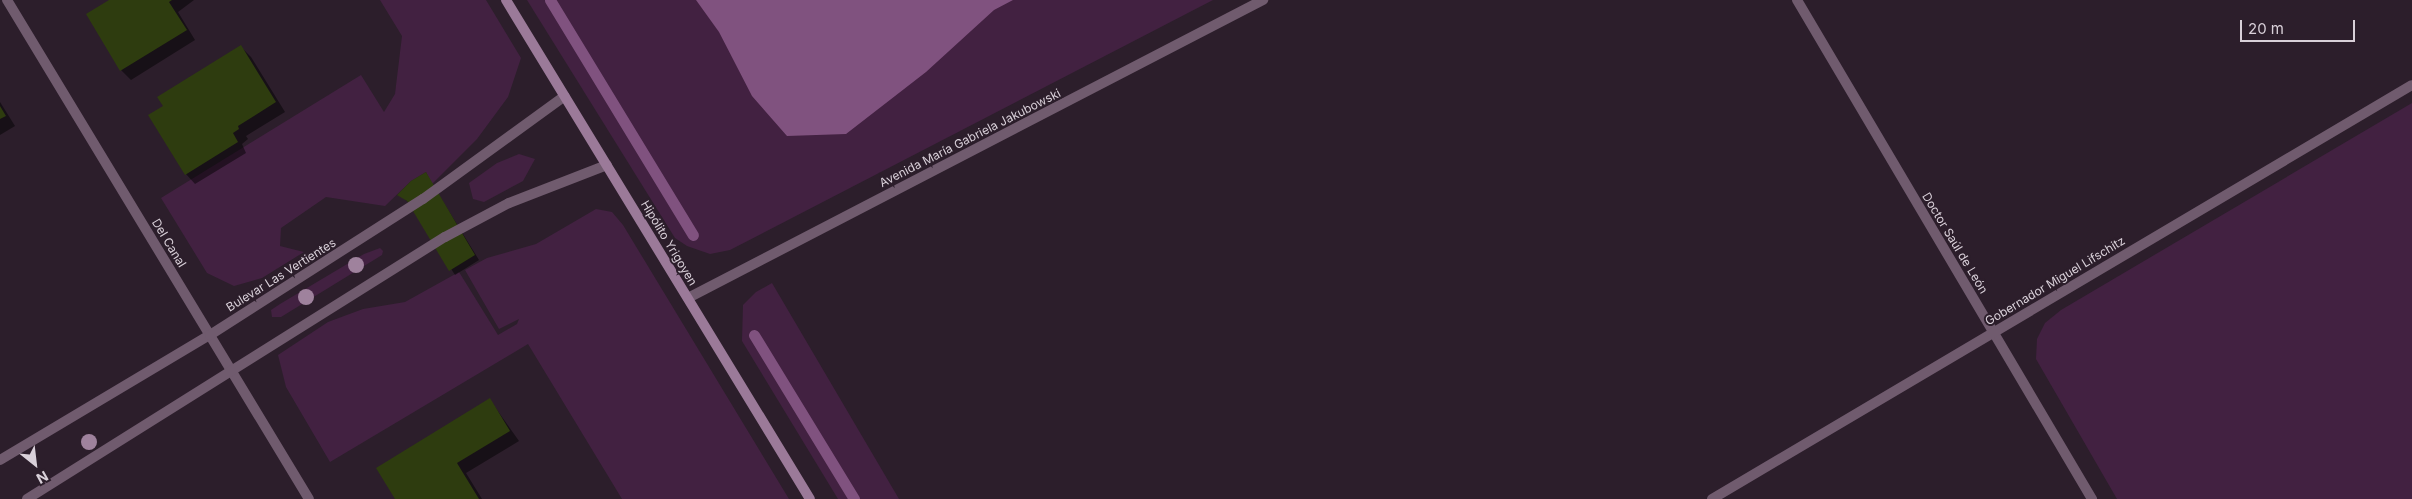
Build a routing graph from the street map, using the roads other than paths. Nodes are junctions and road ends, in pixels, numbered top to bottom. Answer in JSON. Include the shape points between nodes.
{"nodes":[{"id":1,"x":7,"y":0,"type":"edge"},
{"id":2,"x":506,"y":0,"type":"edge"},
{"id":3,"x":1263,"y":0,"type":"edge"},
{"id":4,"x":1797,"y":0,"type":"edge"},
{"id":5,"x":2412,"y":85,"type":"edge"},
{"id":6,"x":565,"y":96,"type":"junction"},
{"id":7,"x":607,"y":165,"type":"junction"},
{"id":8,"x":688,"y":298,"type":"junction"},
{"id":9,"x":1993,"y":332,"type":"junction"},
{"id":10,"x":210,"y":335,"type":"junction"},
{"id":11,"x":231,"y":370,"type":"junction"},
{"id":12,"x":0,"y":460,"type":"edge"},
{"id":13,"x":27,"y":499,"type":"edge"},
{"id":14,"x":309,"y":499,"type":"edge"},
{"id":15,"x":810,"y":499,"type":"edge"},
{"id":16,"x":1712,"y":499,"type":"edge"},
{"id":17,"x":2092,"y":499,"type":"edge"}],
"edges":[{"from":1,"to":10,"type":"street","name":"Del Canal"},
{"from":2,"to":6,"type":"main road","name":"Hipólito Yrigoyen"},
{"from":3,"to":8,"type":"street","name":"Avenida María Gabriela Jakubowski"},
{"from":4,"to":9,"type":"street","name":"Doctor Saúl de León"},
{"from":5,"to":9,"type":"street","name":"Gobernador Miguel Lifschitz"},
{"from":6,"to":7,"type":"main road","name":"Hipólito Yrigoyen"},
{"from":6,"to":10,"type":"street","name":"Bulevar Las Vertientes","via":[[423,199]]},
{"from":7,"to":8,"type":"main road","name":"Hipólito Yrigoyen"},
{"from":7,"to":11,"type":"street","via":[[510,203],[453,233]]},
{"from":8,"to":15,"type":"main road","name":"Hipólito Yrigoyen"},
{"from":9,"to":16,"type":"street","name":"Gobernador Miguel Lifschitz"},
{"from":9,"to":17,"type":"street","name":"Doctor Saúl de León"},
{"from":10,"to":11,"type":"street","name":"Del Canal"},
{"from":10,"to":12,"type":"street","name":"Bulevar Las Vertientes"},
{"from":11,"to":13,"type":"street"},
{"from":11,"to":14,"type":"street","name":"Del Canal"}]}
